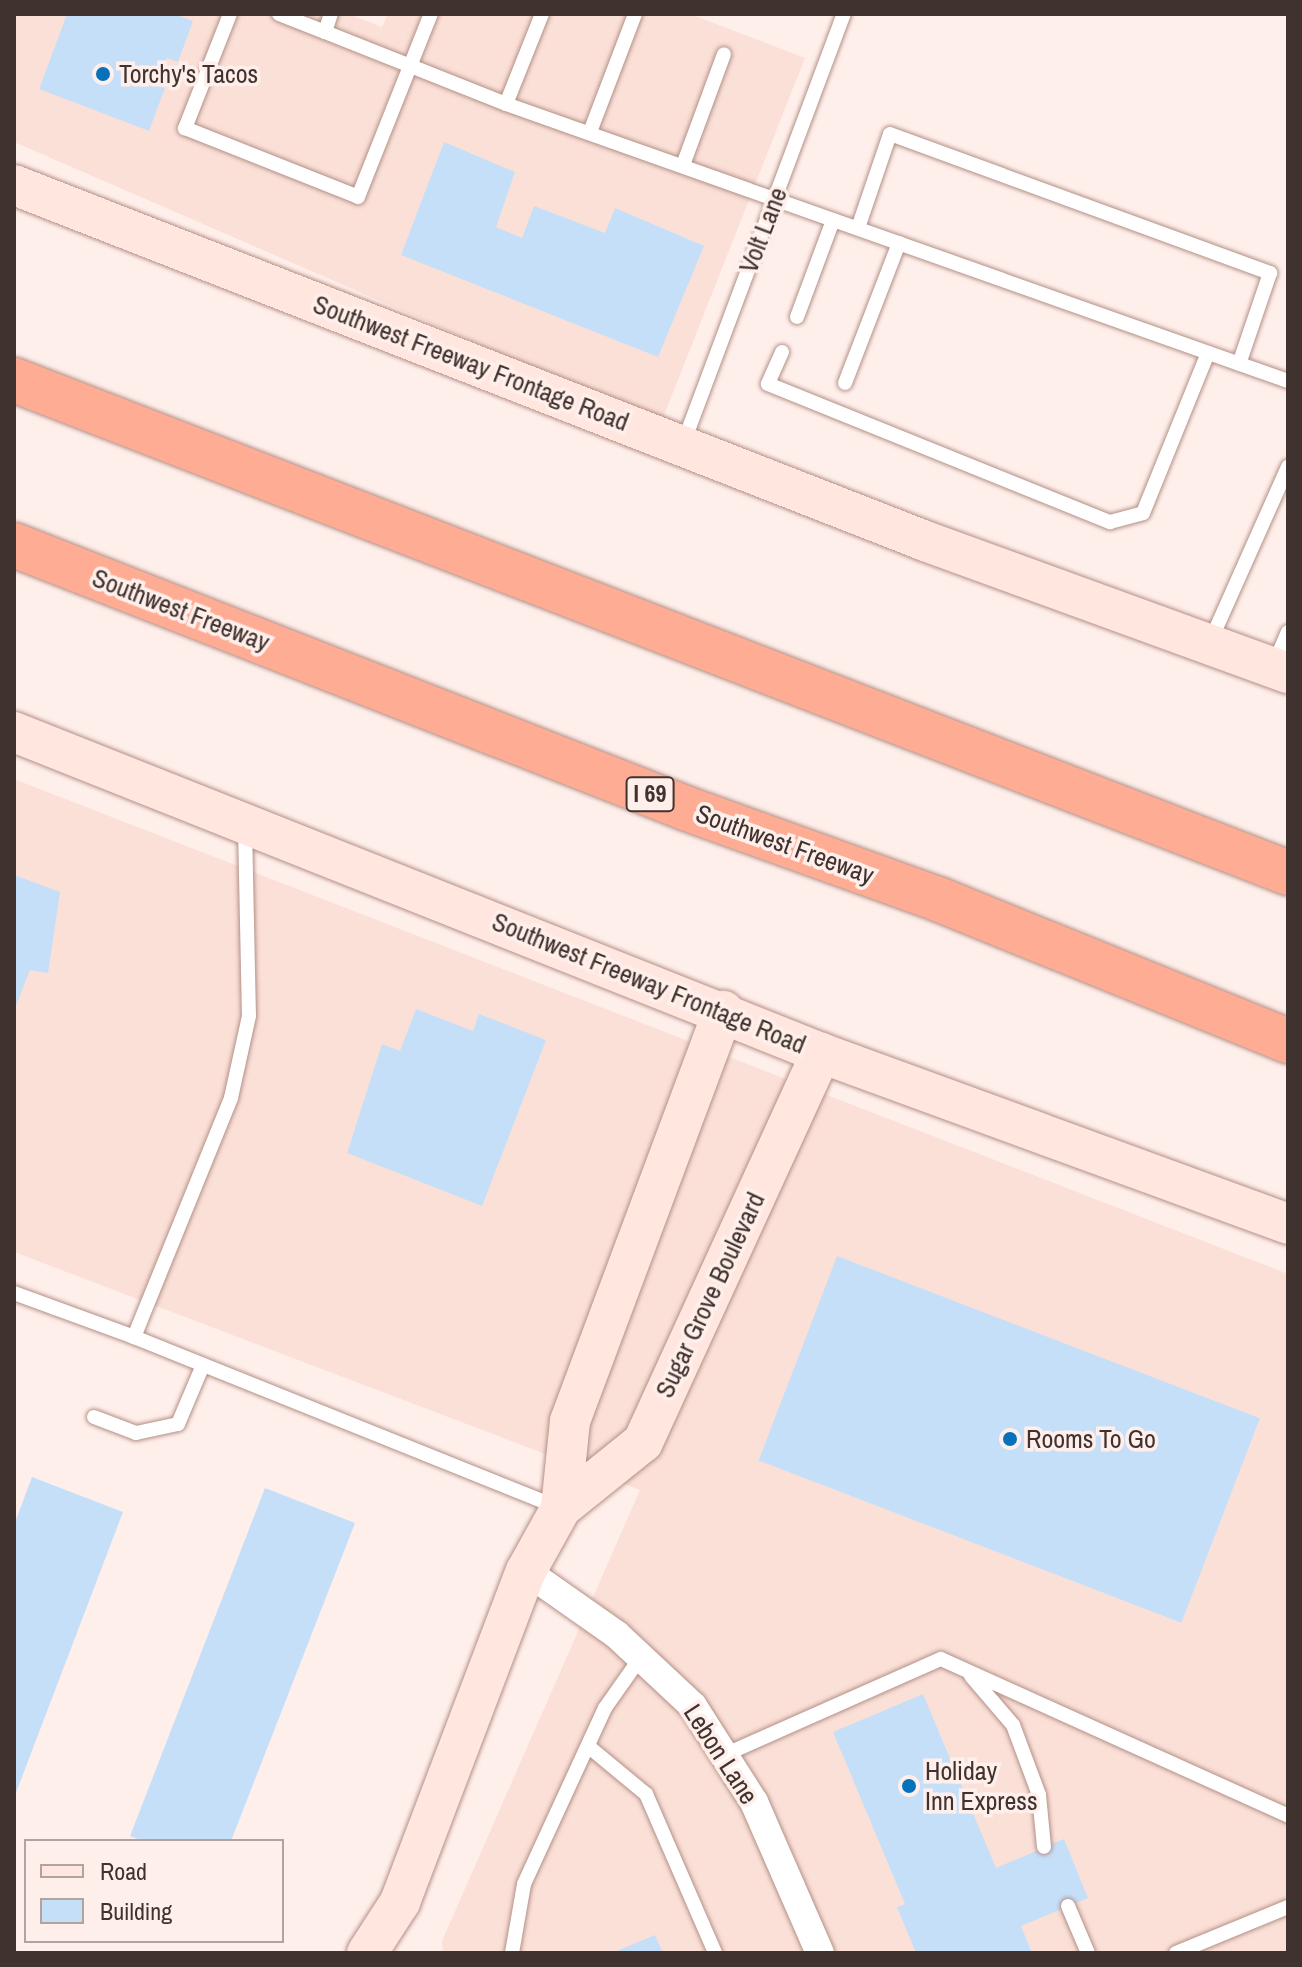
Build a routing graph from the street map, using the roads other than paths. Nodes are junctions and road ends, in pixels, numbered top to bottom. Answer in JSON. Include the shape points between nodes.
{"nodes":[{"id":1,"x":230,"y":14,"type":"edge"},
{"id":2,"x":279,"y":14,"type":"edge"},
{"id":3,"x":331,"y":14,"type":"edge"},
{"id":4,"x":431,"y":14,"type":"edge"},
{"id":5,"x":542,"y":14,"type":"edge"},
{"id":6,"x":635,"y":14,"type":"edge"},
{"id":7,"x":844,"y":14,"type":"edge"},
{"id":8,"x":325,"y":32,"type":"junction"},
{"id":9,"x":724,"y":54,"type":"dead end"},
{"id":10,"x":409,"y":66,"type":"junction"},
{"id":11,"x":506,"y":104,"type":"junction"},
{"id":12,"x":590,"y":132,"type":"junction"},
{"id":13,"x":683,"y":165,"type":"junction"},
{"id":14,"x":14,"y":185,"type":"edge"},
{"id":15,"x":775,"y":199,"type":"junction"},
{"id":16,"x":833,"y":220,"type":"junction"},
{"id":17,"x":858,"y":228,"type":"junction"},
{"id":18,"x":899,"y":243,"type":"junction"},
{"id":19,"x":797,"y":317,"type":"dead end"},
{"id":20,"x":782,"y":352,"type":"dead end"},
{"id":21,"x":1208,"y":353,"type":"junction"},
{"id":22,"x":1239,"y":364,"type":"junction"},
{"id":23,"x":14,"y":380,"type":"edge"},
{"id":24,"x":1288,"y":381,"type":"edge"},
{"id":25,"x":845,"y":383,"type":"dead end"},
{"id":26,"x":682,"y":446,"type":"junction"},
{"id":27,"x":1288,"y":467,"type":"edge"},
{"id":28,"x":14,"y":545,"type":"edge"},
{"id":29,"x":1210,"y":644,"type":"junction"},
{"id":30,"x":1283,"y":657,"type":"edge"},
{"id":31,"x":14,"y":732,"type":"edge"},
{"id":32,"x":245,"y":823,"type":"junction"},
{"id":33,"x":1288,"y":873,"type":"edge"},
{"id":34,"x":723,"y":1011,"type":"junction"},
{"id":35,"x":1288,"y":1041,"type":"edge"},
{"id":36,"x":821,"y":1053,"type":"junction"},
{"id":37,"x":1288,"y":1224,"type":"edge"},
{"id":38,"x":14,"y":1293,"type":"edge"},
{"id":39,"x":134,"y":1337,"type":"junction"},
{"id":40,"x":203,"y":1365,"type":"junction"},
{"id":41,"x":94,"y":1417,"type":"dead end"},
{"id":42,"x":561,"y":1508,"type":"junction"},
{"id":43,"x":526,"y":1571,"type":"junction"},
{"id":44,"x":641,"y":1657,"type":"junction"},
{"id":45,"x":966,"y":1670,"type":"junction"},
{"id":46,"x":588,"y":1746,"type":"junction"},
{"id":47,"x":724,"y":1755,"type":"junction"},
{"id":48,"x":1288,"y":1816,"type":"edge"},
{"id":49,"x":1044,"y":1847,"type":"dead end"},
{"id":50,"x":400,"y":1902,"type":"junction"},
{"id":51,"x":1068,"y":1906,"type":"dead end"},
{"id":52,"x":1288,"y":1907,"type":"edge"},
{"id":53,"x":367,"y":1953,"type":"edge"},
{"id":54,"x":398,"y":1953,"type":"edge"},
{"id":55,"x":512,"y":1953,"type":"edge"},
{"id":56,"x":715,"y":1953,"type":"edge"},
{"id":57,"x":820,"y":1953,"type":"edge"},
{"id":58,"x":1088,"y":1953,"type":"edge"},
{"id":59,"x":1176,"y":1953,"type":"edge"}],
"edges":[{"from":1,"to":10,"type":"lane","via":[[185,128],[358,197]]},
{"from":2,"to":8,"type":"lane"},
{"from":3,"to":8,"type":"lane"},
{"from":4,"to":10,"type":"lane"},
{"from":5,"to":11,"type":"lane"},
{"from":6,"to":12,"type":"lane"},
{"from":7,"to":15,"type":"lane","name":"Volt Lane"},
{"from":8,"to":10,"type":"lane"},
{"from":9,"to":13,"type":"lane"},
{"from":10,"to":11,"type":"lane"},
{"from":11,"to":12,"type":"lane"},
{"from":12,"to":13,"type":"lane"},
{"from":13,"to":15,"type":"lane"},
{"from":14,"to":26,"type":"main road","name":"Southwest Freeway Frontage Road"},
{"from":15,"to":16,"type":"lane"},
{"from":15,"to":26,"type":"lane","name":"Volt Lane"},
{"from":16,"to":17,"type":"lane"},
{"from":16,"to":19,"type":"lane"},
{"from":17,"to":18,"type":"lane"},
{"from":17,"to":22,"type":"lane","via":[[890,134],[1270,273]]},
{"from":18,"to":21,"type":"lane"},
{"from":18,"to":25,"type":"lane"},
{"from":20,"to":21,"type":"lane","via":[[768,384],[1110,522],[1143,513]]},
{"from":21,"to":22,"type":"lane"},
{"from":22,"to":24,"type":"lane"},
{"from":23,"to":33,"type":"highway"},
{"from":26,"to":29,"type":"main road","name":"Southwest Freeway Frontage Road"},
{"from":27,"to":29,"type":"lane"},
{"from":28,"to":35,"type":"highway","name":"Southwest Freeway","number":"I 69","via":[[685,808],[938,899]]},
{"from":29,"to":30,"type":"main road","name":"Southwest Freeway Frontage Road"},
{"from":31,"to":32,"type":"main road","name":"Southwest Freeway Frontage Road"},
{"from":32,"to":34,"type":"main road","name":"Southwest Freeway Frontage Road"},
{"from":32,"to":39,"type":"lane","via":[[249,1016],[231,1098]]},
{"from":34,"to":36,"type":"main road","name":"Southwest Freeway Frontage Road"},
{"from":34,"to":42,"type":"main road","name":"Sugar Grove Boulevard","via":[[570,1421]]},
{"from":36,"to":37,"type":"main road","name":"Southwest Freeway Frontage Road"},
{"from":36,"to":42,"type":"main road","name":"Sugar Grove Boulevard","via":[[643,1442]]},
{"from":38,"to":39,"type":"lane"},
{"from":39,"to":40,"type":"lane"},
{"from":40,"to":41,"type":"lane","via":[[178,1424],[136,1433]]},
{"from":40,"to":42,"type":"lane"},
{"from":42,"to":43,"type":"main road","name":"Sugar Grove Boulevard"},
{"from":43,"to":44,"type":"street","name":"Lebon Lane"},
{"from":43,"to":50,"type":"main road","name":"Sugar Grove Boulevard"},
{"from":44,"to":46,"type":"lane","via":[[605,1708]]},
{"from":44,"to":47,"type":"street","name":"Lebon Lane","via":[[693,1706]]},
{"from":45,"to":47,"type":"lane","via":[[941,1659]]},
{"from":45,"to":48,"type":"lane"},
{"from":45,"to":49,"type":"lane","via":[[1013,1725],[1039,1795]]},
{"from":46,"to":55,"type":"lane","via":[[524,1884]]},
{"from":46,"to":56,"type":"lane","via":[[646,1794]]},
{"from":47,"to":57,"type":"street","name":"Lebon Lane","via":[[754,1802]]},
{"from":50,"to":53,"type":"main road","name":"Sugar Grove Boulevard"},
{"from":50,"to":54,"type":"main road","name":"Sugar Grove Boulevard"},
{"from":51,"to":58,"type":"lane"},
{"from":52,"to":59,"type":"lane"}]}
